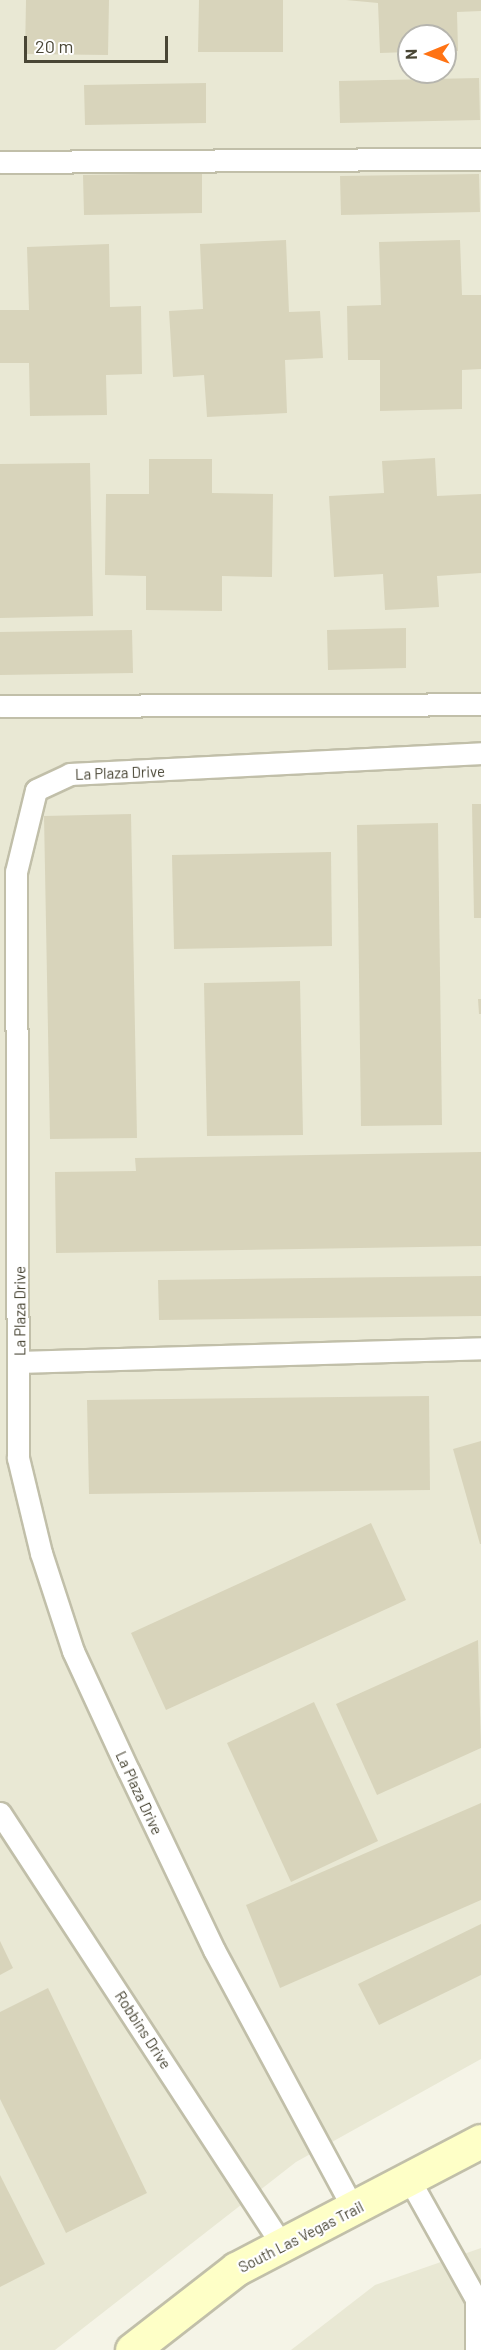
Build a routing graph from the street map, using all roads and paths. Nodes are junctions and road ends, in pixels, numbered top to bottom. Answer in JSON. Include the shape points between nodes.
{"nodes":[{"id":1,"x":481,"y":159,"type":"edge"},
{"id":2,"x":0,"y":162,"type":"edge"},
{"id":3,"x":481,"y":704,"type":"edge"},
{"id":4,"x":0,"y":706,"type":"edge"},
{"id":5,"x":481,"y":753,"type":"edge"},
{"id":6,"x":481,"y":1348,"type":"edge"},
{"id":7,"x":20,"y":1362,"type":"junction"},
{"id":8,"x":0,"y":1813,"type":"edge"},
{"id":9,"x":481,"y":2141,"type":"edge"},
{"id":10,"x":409,"y":2179,"type":"junction"},
{"id":11,"x":354,"y":2210,"type":"junction"},
{"id":12,"x":284,"y":2248,"type":"junction"},
{"id":13,"x":132,"y":2350,"type":"edge"},
{"id":14,"x":476,"y":2350,"type":"edge"}],
"edges":[{"from":1,"to":2,"type":"lane"},
{"from":3,"to":4,"type":"lane"},
{"from":5,"to":7,"type":"lane","name":"La Plaza Drive","via":[[70,774],[36,790],[16,872]]},
{"from":6,"to":7,"type":"lane"},
{"from":7,"to":11,"type":"lane","name":"La Plaza Drive","via":[[18,1458],[73,1651],[214,1950]]},
{"from":8,"to":12,"type":"lane","name":"Robbins Drive"},
{"from":9,"to":10,"type":"main road","name":"South Las Vegas Trail"},
{"from":10,"to":11,"type":"main road","name":"South Las Vegas Trail"},
{"from":10,"to":14,"type":"lane","via":[[476,2299]]},
{"from":11,"to":12,"type":"main road","name":"South Las Vegas Trail"},
{"from":12,"to":13,"type":"main road","name":"South Las Vegas Trail","via":[[236,2269]]}]}
